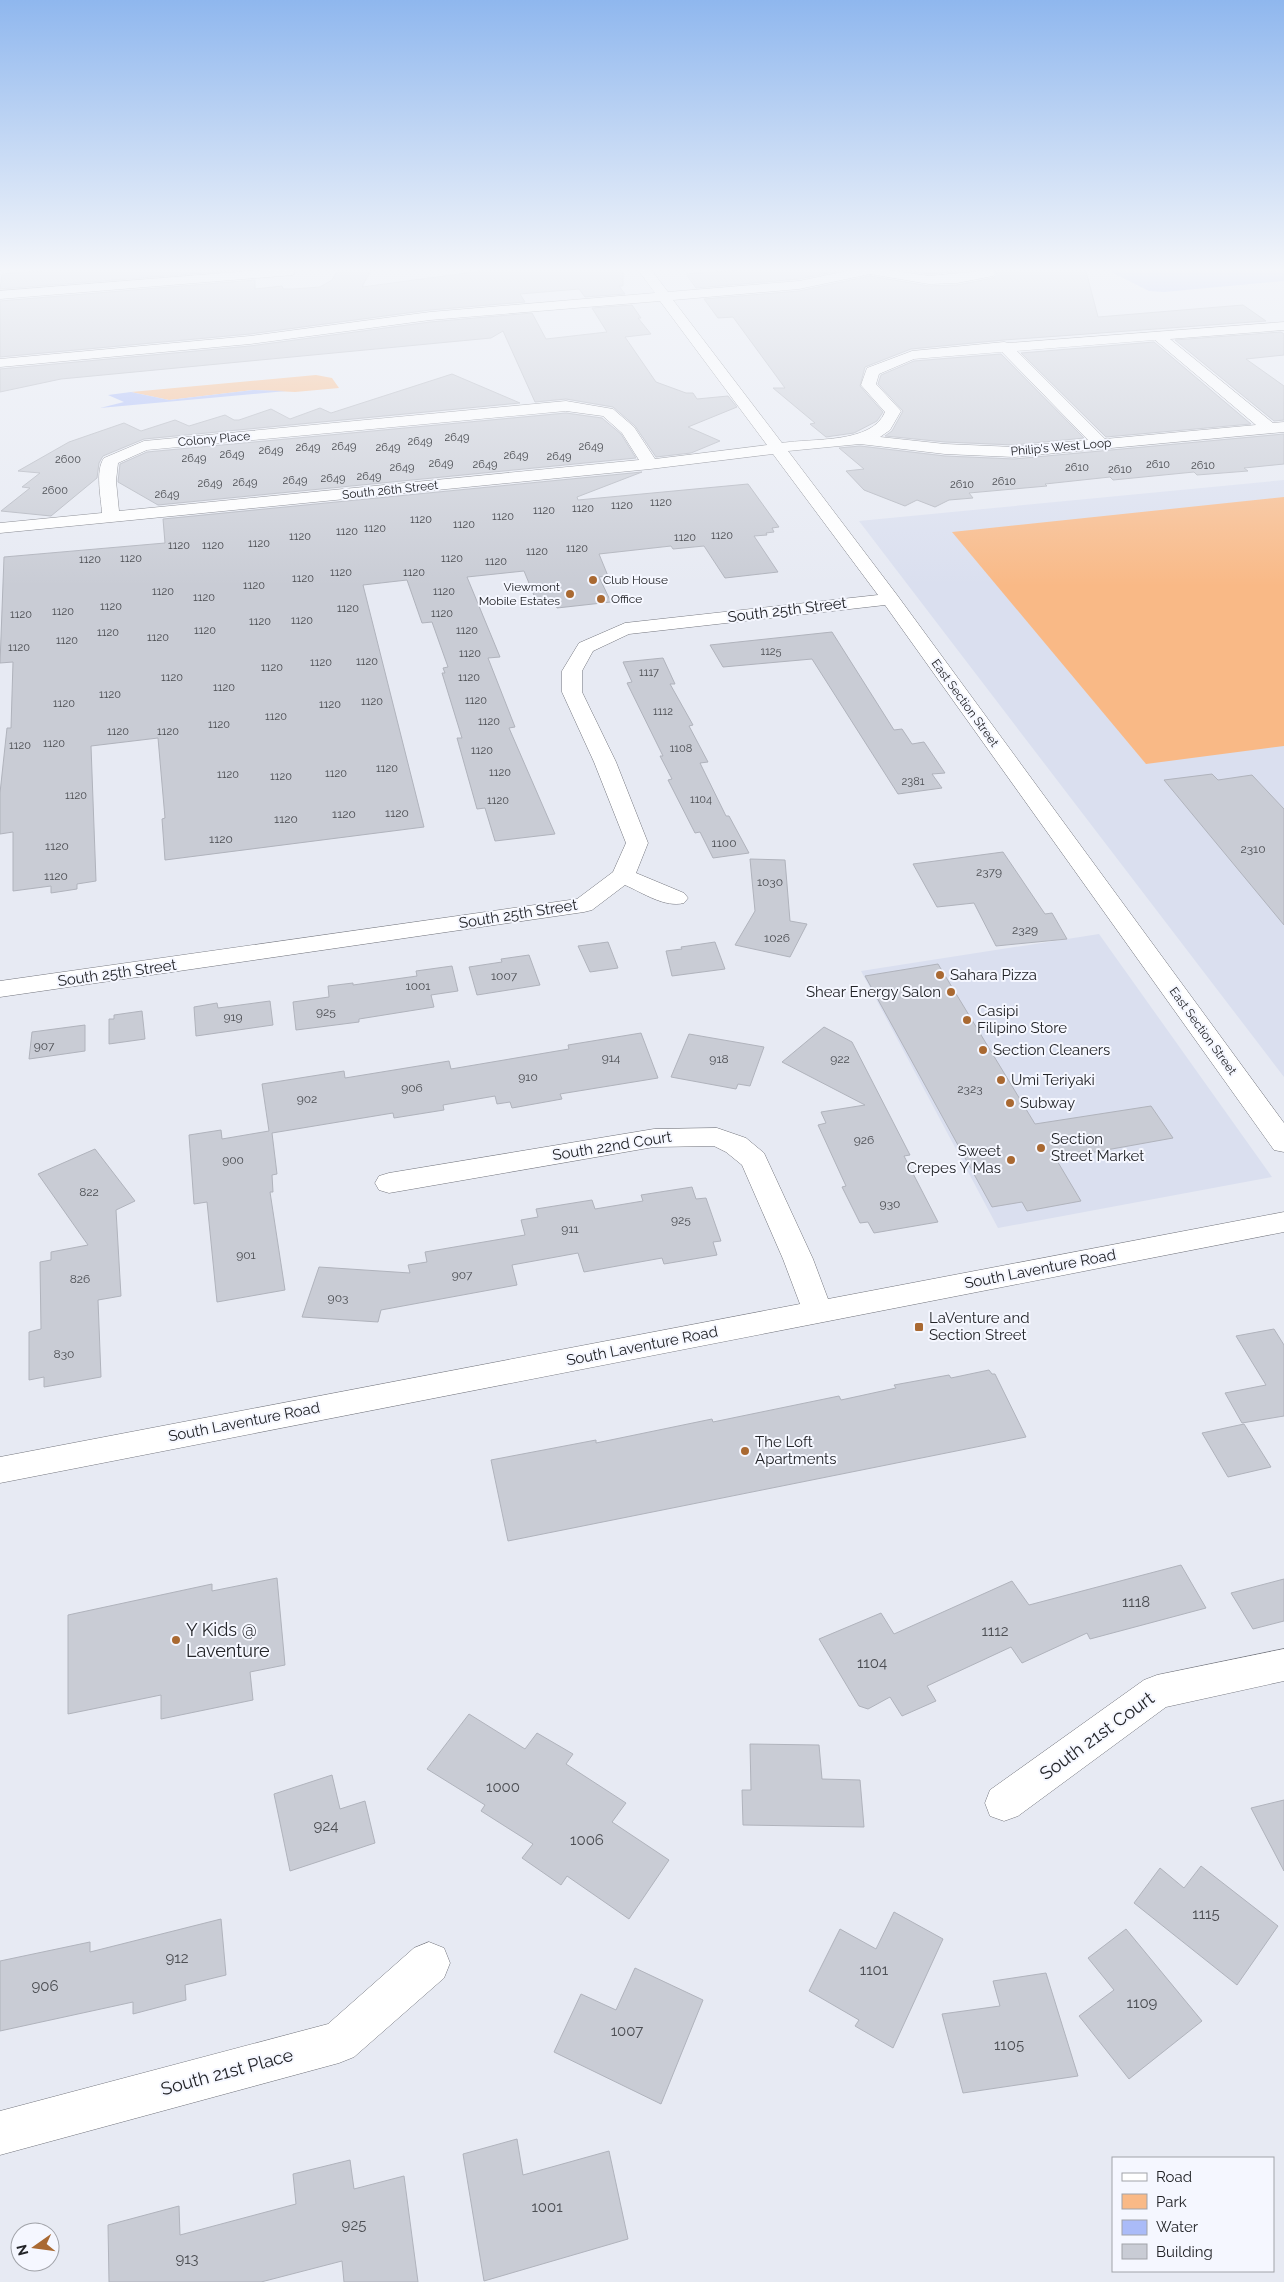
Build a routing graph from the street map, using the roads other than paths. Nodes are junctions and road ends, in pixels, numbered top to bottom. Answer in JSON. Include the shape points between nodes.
{"nodes":[{"id":1,"x":723,"y":373,"type":"edge"},
{"id":2,"x":871,"y":373,"type":"edge"},
{"id":3,"x":1031,"y":373,"type":"edge"},
{"id":4,"x":1206,"y":373,"type":"edge"},
{"id":5,"x":1277,"y":428,"type":"edge"},
{"id":6,"x":860,"y":439,"type":"junction"},
{"id":7,"x":1100,"y":443,"type":"junction"},
{"id":8,"x":779,"y":448,"type":"junction"},
{"id":9,"x":650,"y":464,"type":"junction"},
{"id":10,"x":111,"y":517,"type":"junction"},
{"id":11,"x":0,"y":528,"type":"edge"},
{"id":12,"x":890,"y":598,"type":"junction"},
{"id":13,"x":623,"y":876,"type":"junction"},
{"id":14,"x":676,"y":898,"type":"dead end"},
{"id":15,"x":0,"y":989,"type":"edge"},
{"id":16,"x":1284,"y":1143,"type":"edge"},
{"id":17,"x":389,"y":1183,"type":"dead end"},
{"id":18,"x":1284,"y":1222,"type":"edge"},
{"id":19,"x":818,"y":1312,"type":"junction"},
{"id":20,"x":0,"y":1470,"type":"edge"},
{"id":21,"x":1284,"y":1665,"type":"edge"},
{"id":22,"x":1004,"y":1803,"type":"dead end"},
{"id":23,"x":429,"y":1963,"type":"dead end"},
{"id":24,"x":0,"y":2133,"type":"edge"}],
"edges":[{"from":1,"to":8,"type":"street","name":"East Section Street"},
{"from":2,"to":6,"type":"street","via":[[868,385],[893,411],[889,423],[880,432]]},
{"from":3,"to":7,"type":"street"},
{"from":4,"to":5,"type":"street"},
{"from":5,"to":7,"type":"street","name":"Philip's West Loop"},
{"from":6,"to":7,"type":"street","name":"Philip's West Loop","via":[[945,449],[1014,452]]},
{"from":6,"to":8,"type":"street","name":"Philip's West Loop"},
{"from":8,"to":9,"type":"street","name":"South 26th Street"},
{"from":8,"to":12,"type":"street","name":"East Section Street"},
{"from":9,"to":10,"type":"street","name":"South 26th Street"},
{"from":9,"to":10,"type":"street","name":"Colony Place","via":[[628,430],[608,412],[566,406],[144,446],[110,461]]},
{"from":10,"to":11,"type":"street","name":"South 26th Street"},
{"from":12,"to":13,"type":"street","name":"South 25th Street","via":[[625,629],[586,647],[572,671],[572,692],[605,762],[637,843]]},
{"from":12,"to":16,"type":"street","name":"East Section Street"},
{"from":13,"to":14,"type":"street"},
{"from":13,"to":15,"type":"street","name":"South 25th Street","via":[[584,904]]},
{"from":17,"to":19,"type":"street","name":"South 22nd Court","via":[[654,1138],[717,1137],[754,1160]]},
{"from":18,"to":19,"type":"street","name":"South Laventure Road"},
{"from":19,"to":20,"type":"street","name":"South Laventure Road"},
{"from":21,"to":22,"type":"street","name":"South 21st Court","via":[[1157,1692]]},
{"from":23,"to":24,"type":"street","name":"South 21st Place","via":[[339,2042]]}]}
